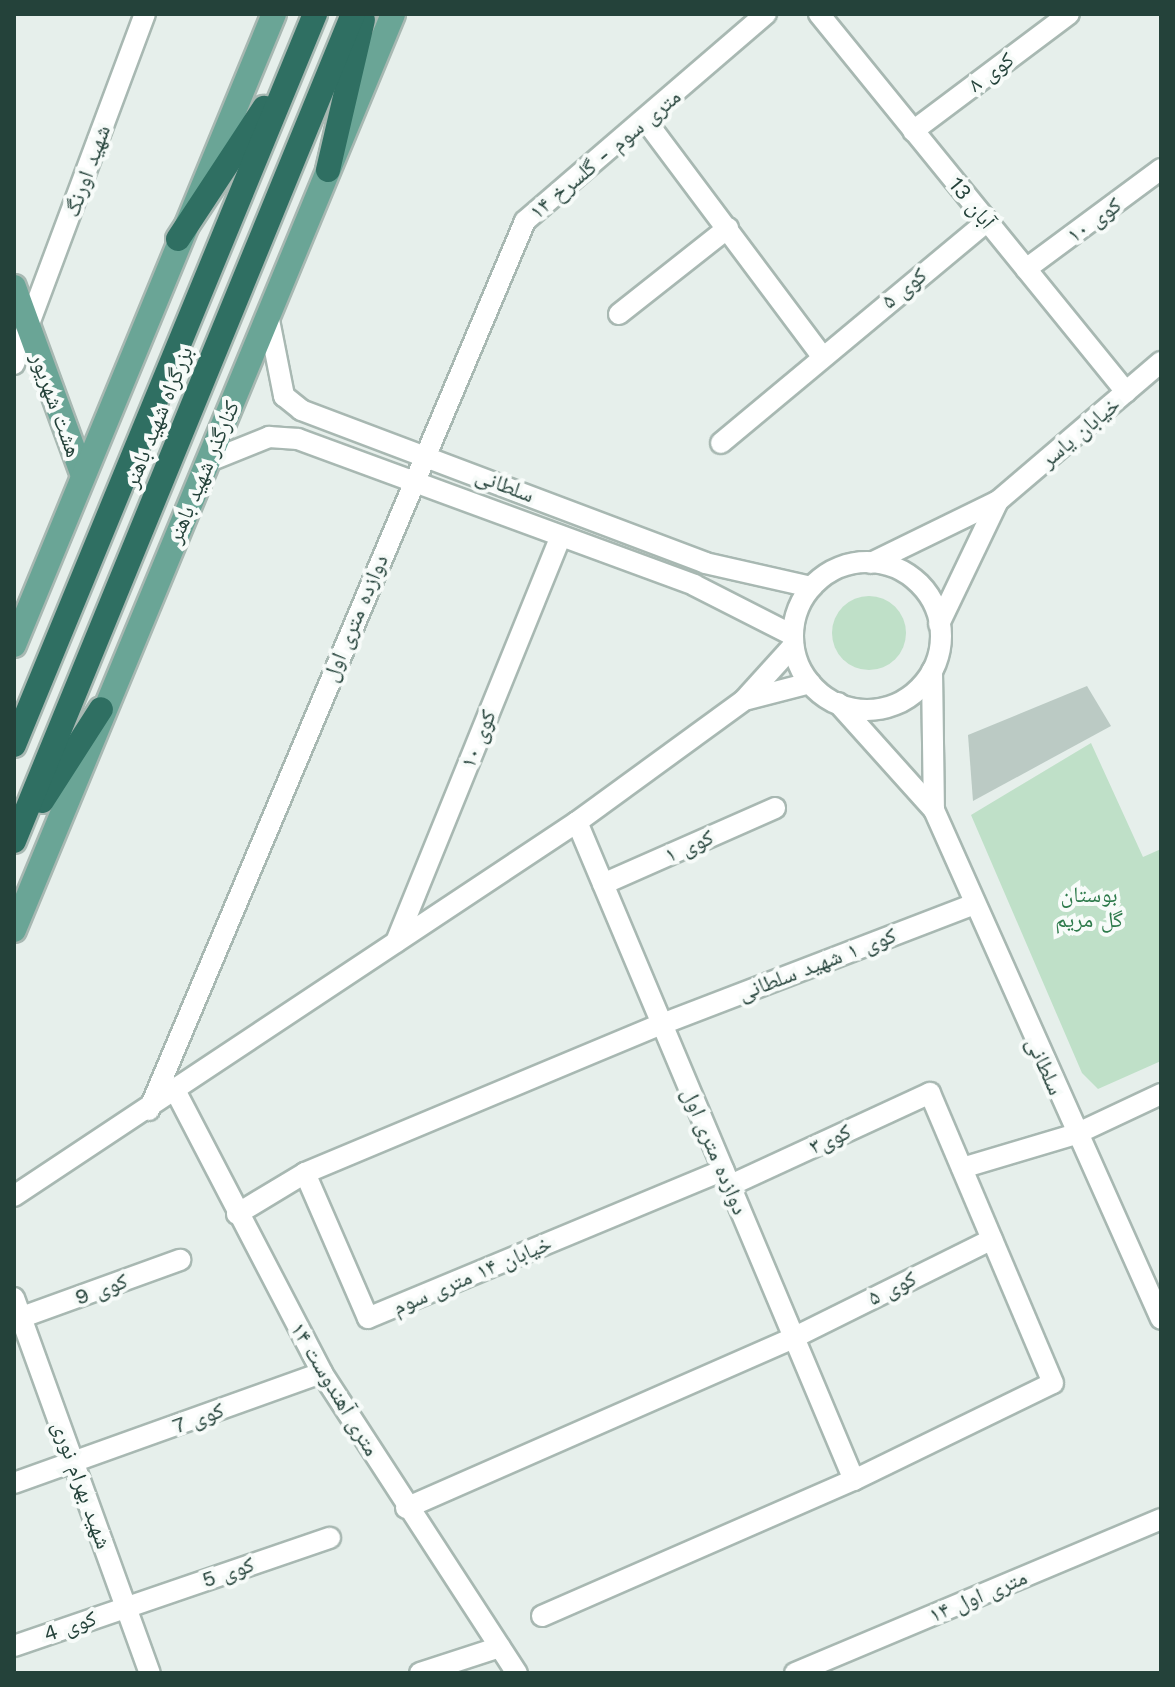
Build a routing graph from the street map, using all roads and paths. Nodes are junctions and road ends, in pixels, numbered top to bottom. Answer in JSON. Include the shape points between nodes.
{"nodes":[{"id":1,"x":145,"y":14,"type":"edge"},
{"id":2,"x":274,"y":14,"type":"edge"},
{"id":3,"x":315,"y":14,"type":"edge"},
{"id":4,"x":353,"y":14,"type":"edge"},
{"id":5,"x":364,"y":14,"type":"edge"},
{"id":6,"x":393,"y":14,"type":"edge"},
{"id":7,"x":766,"y":14,"type":"edge"},
{"id":8,"x":819,"y":14,"type":"edge"},
{"id":9,"x":1069,"y":14,"type":"edge"},
{"id":10,"x":296,"y":59,"type":"junction"},
{"id":11,"x":646,"y":121,"type":"junction"},
{"id":12,"x":913,"y":131,"type":"junction"},
{"id":13,"x":1161,"y":169,"type":"edge"},
{"id":14,"x":328,"y":170,"type":"junction"},
{"id":15,"x":987,"y":221,"type":"junction"},
{"id":16,"x":728,"y":228,"type":"junction"},
{"id":17,"x":178,"y":239,"type":"junction"},
{"id":18,"x":1026,"y":269,"type":"junction"},
{"id":19,"x":14,"y":287,"type":"edge"},
{"id":20,"x":619,"y":314,"type":"dead end"},
{"id":21,"x":268,"y":315,"type":"junction"},
{"id":22,"x":29,"y":329,"type":"junction"},
{"id":23,"x":821,"y":355,"type":"junction"},
{"id":24,"x":1161,"y":362,"type":"edge"},
{"id":25,"x":14,"y":364,"type":"edge"},
{"id":26,"x":1126,"y":392,"type":"junction"},
{"id":27,"x":721,"y":443,"type":"dead end"},
{"id":28,"x":423,"y":453,"type":"junction"},
{"id":29,"x":207,"y":462,"type":"junction"},
{"id":30,"x":83,"y":476,"type":"junction"},
{"id":31,"x":413,"y":480,"type":"junction"},
{"id":32,"x":998,"y":501,"type":"junction"},
{"id":33,"x":561,"y":536,"type":"junction"},
{"id":34,"x":871,"y":563,"type":"junction"},
{"id":35,"x":811,"y":587,"type":"junction"},
{"id":36,"x":939,"y":624,"type":"junction"},
{"id":37,"x":792,"y":640,"type":"junction"},
{"id":38,"x":14,"y":645,"type":"edge"},
{"id":39,"x":932,"y":671,"type":"junction"},
{"id":40,"x":810,"y":683,"type":"junction"},
{"id":41,"x":744,"y":700,"type":"junction"},
{"id":42,"x":838,"y":703,"type":"junction"},
{"id":43,"x":101,"y":709,"type":"junction"},
{"id":44,"x":14,"y":745,"type":"edge"},
{"id":45,"x":775,"y":808,"type":"dead end"},
{"id":46,"x":934,"y":810,"type":"junction"},
{"id":47,"x":577,"y":822,"type":"junction"},
{"id":48,"x":14,"y":842,"type":"edge"},
{"id":49,"x":603,"y":884,"type":"junction"},
{"id":50,"x":972,"y":905,"type":"junction"},
{"id":51,"x":14,"y":930,"type":"edge"},
{"id":52,"x":396,"y":942,"type":"junction"},
{"id":53,"x":662,"y":1024,"type":"junction"},
{"id":54,"x":176,"y":1092,"type":"junction"},
{"id":55,"x":1161,"y":1094,"type":"edge"},
{"id":56,"x":149,"y":1110,"type":"junction"},
{"id":57,"x":1076,"y":1134,"type":"junction"},
{"id":58,"x":962,"y":1168,"type":"junction"},
{"id":59,"x":305,"y":1173,"type":"junction"},
{"id":60,"x":726,"y":1178,"type":"junction"},
{"id":61,"x":14,"y":1196,"type":"edge"},
{"id":62,"x":237,"y":1214,"type":"junction"},
{"id":63,"x":992,"y":1239,"type":"junction"},
{"id":64,"x":180,"y":1260,"type":"dead end"},
{"id":65,"x":17,"y":1312,"type":"edge"},
{"id":66,"x":1161,"y":1319,"type":"edge"},
{"id":67,"x":793,"y":1338,"type":"junction"},
{"id":68,"x":322,"y":1373,"type":"junction"},
{"id":69,"x":74,"y":1462,"type":"junction"},
{"id":70,"x":854,"y":1480,"type":"junction"},
{"id":71,"x":14,"y":1483,"type":"edge"},
{"id":72,"x":406,"y":1508,"type":"junction"},
{"id":73,"x":1160,"y":1524,"type":"edge"},
{"id":74,"x":330,"y":1538,"type":"dead end"},
{"id":75,"x":126,"y":1607,"type":"junction"},
{"id":76,"x":542,"y":1616,"type":"dead end"},
{"id":77,"x":14,"y":1646,"type":"edge"},
{"id":78,"x":500,"y":1647,"type":"junction"},
{"id":79,"x":800,"y":1672,"type":"edge"},
{"id":80,"x":150,"y":1673,"type":"edge"},
{"id":81,"x":420,"y":1673,"type":"edge"},
{"id":82,"x":517,"y":1673,"type":"edge"}],
"edges":[{"from":1,"to":22,"type":"street","name":"شهید اورنگ"},
{"from":2,"to":17,"type":"main road"},
{"from":3,"to":10,"type":"highway","name":"بزرگراه شهید باهنر"},
{"from":4,"to":48,"type":"highway","name":"بزرگراه شهید باهنر"},
{"from":5,"to":14,"type":"highway"},
{"from":6,"to":14,"type":"main road","name":"کنارگذر شهید باهنر"},
{"from":7,"to":11,"type":"street","name":"۱۴ متری سوم - گلسرخ"},
{"from":8,"to":12,"type":"street","name":"13 آبان"},
{"from":9,"to":12,"type":"street","name":"کوی ۸"},
{"from":10,"to":17,"type":"highway"},
{"from":10,"to":44,"type":"highway","name":"بزرگراه شهید باهنر"},
{"from":11,"to":16,"type":"street"},
{"from":11,"to":28,"type":"street","name":"۱۴ متری سوم - گلسرخ","via":[[525,221]]},
{"from":12,"to":15,"type":"street","name":"13 آبان"},
{"from":13,"to":18,"type":"street","name":"کوی ۱۰"},
{"from":14,"to":21,"type":"main road","name":"کنارگذر شهید باهنر"},
{"from":15,"to":18,"type":"street","name":"13 آبان"},
{"from":15,"to":23,"type":"street","name":"کوی ۵"},
{"from":16,"to":20,"type":"street"},
{"from":16,"to":23,"type":"street"},
{"from":17,"to":30,"type":"main road"},
{"from":18,"to":26,"type":"street","name":"13 آبان"},
{"from":19,"to":22,"type":"main road","name":"هشت شهریور"},
{"from":21,"to":28,"type":"street","name":"سلطانی","via":[[284,396],[301,410]]},
{"from":21,"to":29,"type":"main road","name":"کنارگذر شهید باهنر"},
{"from":22,"to":25,"type":"street","name":"شهید اورنگ"},
{"from":22,"to":30,"type":"main road","name":"هشت شهریور"},
{"from":23,"to":27,"type":"street","name":"کوی ۵"},
{"from":24,"to":26,"type":"street","name":"خیابان یاسر"},
{"from":26,"to":32,"type":"street","name":"خیابان یاسر"},
{"from":28,"to":31,"type":"street","name":"۱۴ متری سوم - گلسرخ"},
{"from":28,"to":35,"type":"street","name":"سلطانی","via":[[705,563]]},
{"from":29,"to":31,"type":"street","name":"سلطانی","via":[[269,437],[298,439]]},
{"from":29,"to":43,"type":"main road","name":"کنارگذر شهید باهنر"},
{"from":30,"to":38,"type":"main road"},
{"from":31,"to":33,"type":"street","name":"سلطانی"},
{"from":31,"to":56,"type":"street","name":"دوازده متری اول"},
{"from":32,"to":34,"type":"street","name":"خیابان یاسر"},
{"from":32,"to":36,"type":"street","name":"خیابان یاسر"},
{"from":33,"to":37,"type":"street","name":"سلطانی","via":[[694,585]]},
{"from":33,"to":52,"type":"street","name":"کوی ۱۰"},
{"from":34,"to":35,"type":"street","via":[[831,571]]},
{"from":34,"to":36,"type":"street","via":[[906,572],[925,589]]},
{"from":35,"to":37,"type":"street"},
{"from":36,"to":39,"type":"street"},
{"from":37,"to":40,"type":"street"},
{"from":37,"to":41,"type":"street"},
{"from":39,"to":42,"type":"street","via":[[903,701],[878,709]]},
{"from":39,"to":46,"type":"street"},
{"from":40,"to":41,"type":"street"},
{"from":40,"to":42,"type":"street"},
{"from":41,"to":47,"type":"street"},
{"from":42,"to":46,"type":"street"},
{"from":43,"to":48,"type":"highway"},
{"from":43,"to":51,"type":"main road","name":"کنارگذر شهید باهنر"},
{"from":45,"to":49,"type":"street","name":"کوی ۱"},
{"from":46,"to":50,"type":"street","name":"سلطانی"},
{"from":47,"to":49,"type":"street","name":"دوازده متری اول"},
{"from":47,"to":52,"type":"street"},
{"from":49,"to":53,"type":"street","name":"دوازده متری اول"},
{"from":50,"to":53,"type":"street","name":"کوی ۱ شهید سلطانی"},
{"from":50,"to":57,"type":"street","name":"سلطانی"},
{"from":52,"to":54,"type":"street"},
{"from":53,"to":59,"type":"street","name":"کوی ۱ شهید سلطانی"},
{"from":53,"to":60,"type":"street","name":"دوازده متری اول"},
{"from":54,"to":56,"type":"street"},
{"from":54,"to":62,"type":"street","name":"۱۴ متری آهندوست"},
{"from":55,"to":57,"type":"street"},
{"from":56,"to":61,"type":"street"},
{"from":57,"to":58,"type":"street"},
{"from":57,"to":66,"type":"street","name":"سلطانی"},
{"from":58,"to":60,"type":"street","name":"کوی۳","via":[[930,1093]]},
{"from":58,"to":63,"type":"street"},
{"from":59,"to":60,"type":"street","name":"خیابان ۱۴ متری سوم","via":[[368,1318]]},
{"from":59,"to":62,"type":"street","name":"کوی ۱ شهید سلطانی"},
{"from":60,"to":67,"type":"street","name":"دوازده متری اول"},
{"from":62,"to":68,"type":"street","name":"۱۴ متری آهندوست"},
{"from":63,"to":67,"type":"street","name":"کوی ۵"},
{"from":63,"to":70,"type":"street","via":[[1053,1383]]},
{"from":64,"to":65,"type":"street","name":"کوی 9"},
{"from":65,"to":69,"type":"street","name":"شهید بهرام نوری"},
{"from":67,"to":70,"type":"street","name":"دوازده متری اول"},
{"from":67,"to":72,"type":"street","name":"کوی ۵"},
{"from":68,"to":69,"type":"street","name":"کوی 7"},
{"from":68,"to":72,"type":"street","name":"۱۴ متری آهندوست"},
{"from":69,"to":71,"type":"street","name":"کوی 7"},
{"from":69,"to":75,"type":"street","name":"شهید بهرام نوری"},
{"from":70,"to":76,"type":"street"},
{"from":72,"to":78,"type":"street","name":"۱۴ متری آهندوست"},
{"from":73,"to":79,"type":"street","name":"۱۴ متری اول"},
{"from":74,"to":75,"type":"street","name":"کوی 5"},
{"from":75,"to":77,"type":"street","name":"کوی 4"},
{"from":75,"to":80,"type":"street","name":"شهید بهرام نوری"},
{"from":78,"to":81,"type":"street"},
{"from":78,"to":82,"type":"street","name":"۱۴ متری آهندوست"}]}
